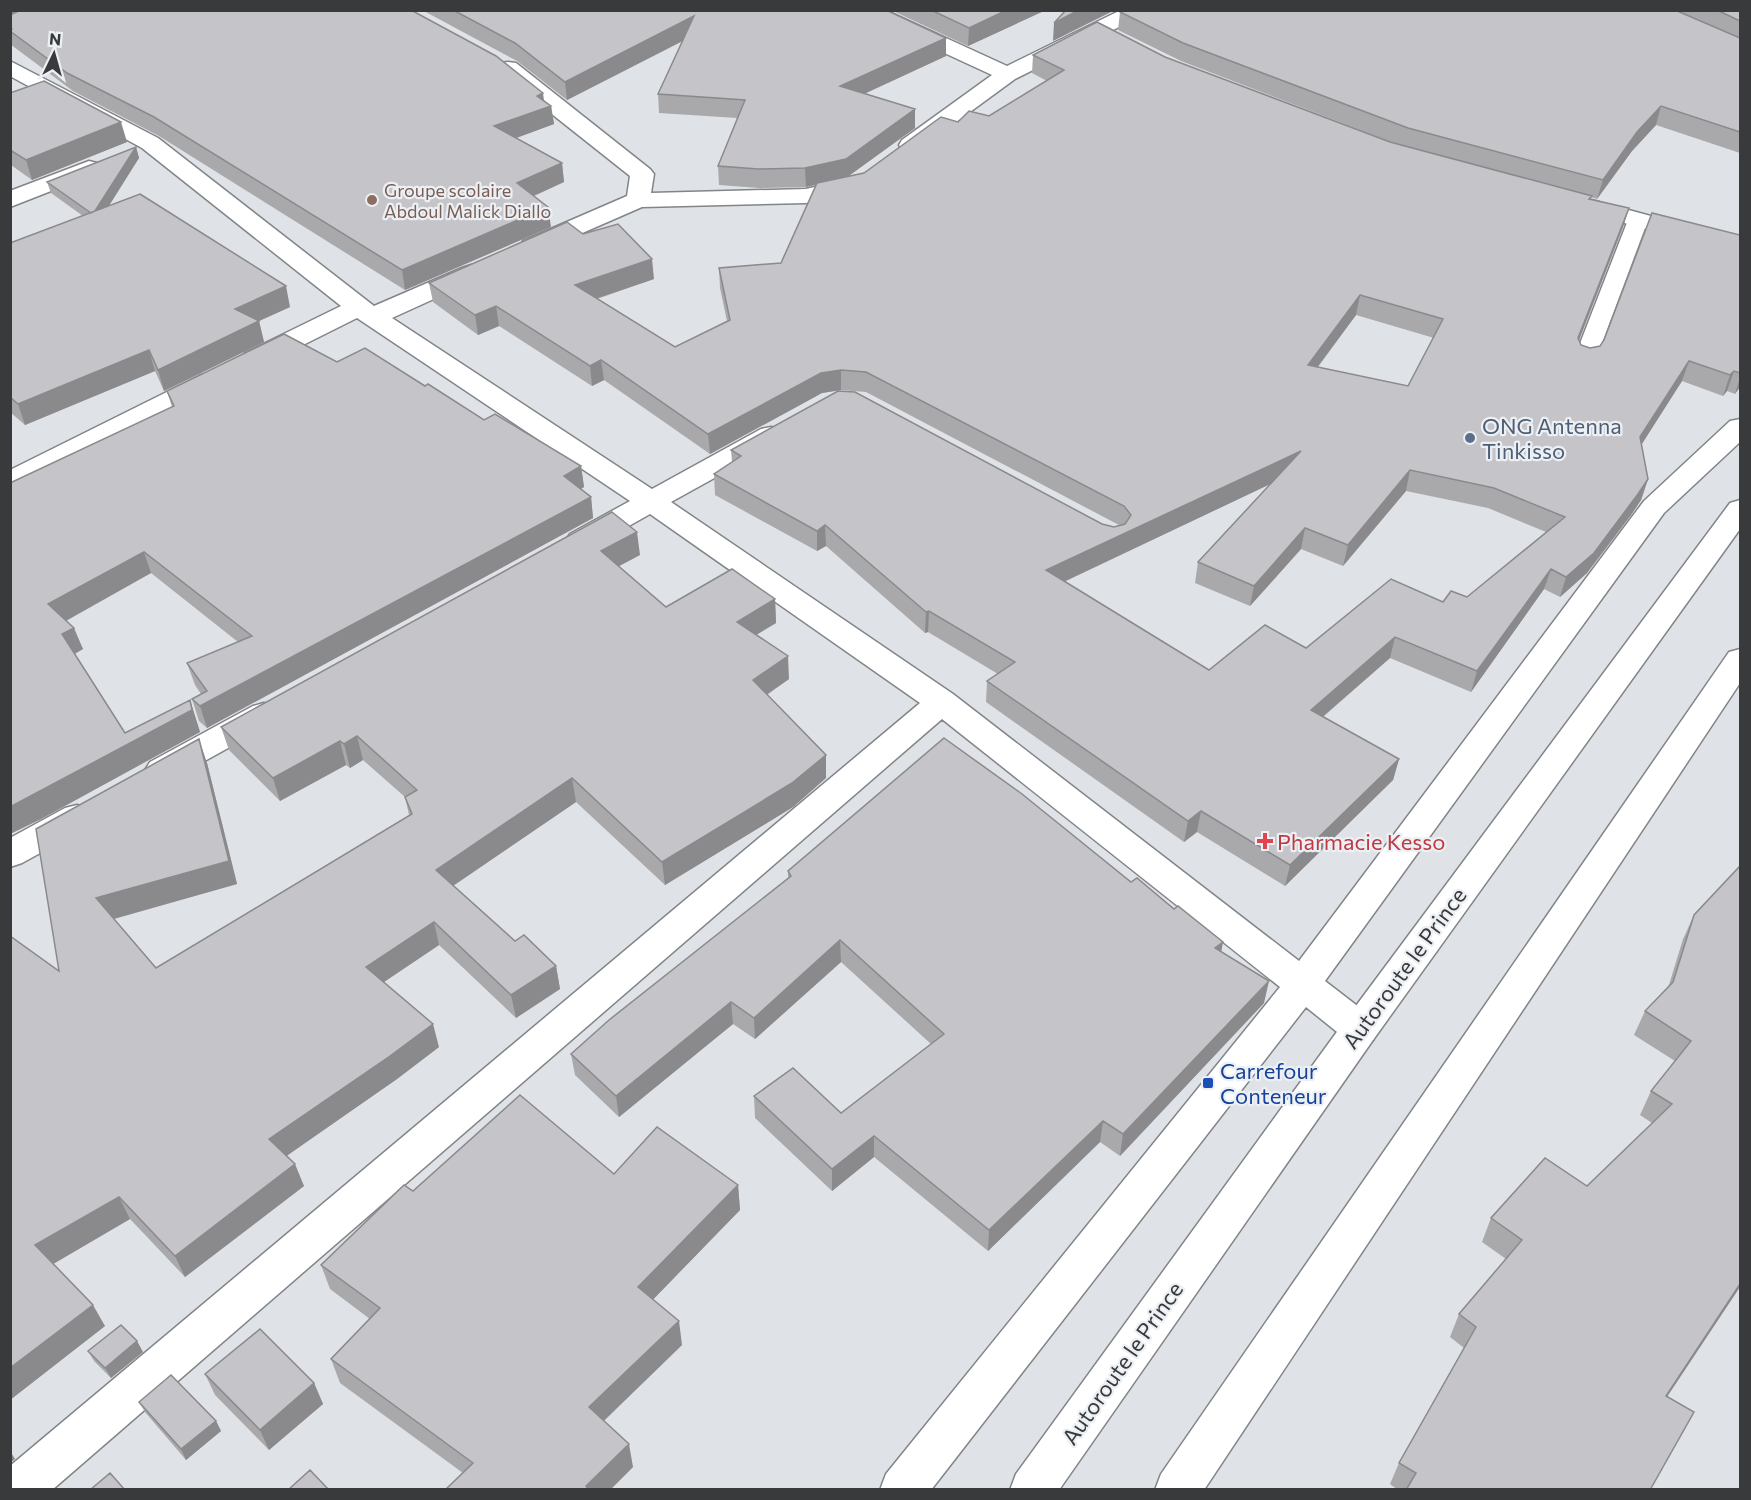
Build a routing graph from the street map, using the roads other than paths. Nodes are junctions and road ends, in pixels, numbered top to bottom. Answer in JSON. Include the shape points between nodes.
{"nodes":[{"id":1,"x":867,"y":10,"type":"edge"},
{"id":2,"x":1138,"y":10,"type":"edge"},
{"id":3,"x":1098,"y":31,"type":"junction"},
{"id":4,"x":1119,"y":42,"type":"edge"},
{"id":5,"x":488,"y":58,"type":"edge"},
{"id":6,"x":10,"y":67,"type":"edge"},
{"id":7,"x":1007,"y":74,"type":"junction"},
{"id":8,"x":893,"y":157,"type":"edge"},
{"id":9,"x":107,"y":161,"type":"edge"},
{"id":10,"x":874,"y":171,"type":"edge"},
{"id":11,"x":10,"y":200,"type":"edge"},
{"id":12,"x":638,"y":200,"type":"junction"},
{"id":13,"x":1569,"y":201,"type":"edge"},
{"id":14,"x":1638,"y":220,"type":"junction"},
{"id":15,"x":1740,"y":247,"type":"edge"},
{"id":16,"x":517,"y":253,"type":"edge"},
{"id":17,"x":495,"y":263,"type":"edge"},
{"id":18,"x":366,"y":312,"type":"junction"},
{"id":19,"x":1585,"y":359,"type":"edge"},
{"id":20,"x":793,"y":424,"type":"edge"},
{"id":21,"x":1740,"y":427,"type":"edge"},
{"id":22,"x":10,"y":481,"type":"edge"},
{"id":23,"x":651,"y":502,"type":"junction"},
{"id":24,"x":1740,"y":509,"type":"edge"},
{"id":25,"x":557,"y":554,"type":"edge"},
{"id":26,"x":1740,"y":660,"type":"edge"},
{"id":27,"x":294,"y":698,"type":"edge"},
{"id":28,"x":942,"y":702,"type":"junction"},
{"id":29,"x":136,"y":784,"type":"edge"},
{"id":30,"x":105,"y":802,"type":"edge"},
{"id":31,"x":10,"y":854,"type":"edge"},
{"id":32,"x":1303,"y":984,"type":"junction"},
{"id":33,"x":1360,"y":1029,"type":"junction"},
{"id":34,"x":17,"y":1490,"type":"edge"},
{"id":35,"x":902,"y":1490,"type":"edge"},
{"id":36,"x":1032,"y":1490,"type":"edge"},
{"id":37,"x":1177,"y":1490,"type":"edge"}],
"edges":[{"from":1,"to":7,"type":"street"},
{"from":2,"to":3,"type":"street"},
{"from":3,"to":4,"type":"street"},
{"from":3,"to":7,"type":"street"},
{"from":5,"to":12,"type":"street","via":[[508,68],[642,174]]},
{"from":6,"to":18,"type":"street","via":[[139,148]]},
{"from":7,"to":8,"type":"street"},
{"from":9,"to":11,"type":"street"},
{"from":10,"to":12,"type":"street","via":[[855,185],[806,196]]},
{"from":12,"to":16,"type":"street"},
{"from":13,"to":14,"type":"street"},
{"from":14,"to":15,"type":"street"},
{"from":14,"to":19,"type":"lane"},
{"from":17,"to":18,"type":"street"},
{"from":18,"to":22,"type":"street"},
{"from":18,"to":23,"type":"street"},
{"from":20,"to":23,"type":"street"},
{"from":21,"to":32,"type":"street","via":[[1654,507]]},
{"from":23,"to":25,"type":"street"},
{"from":23,"to":28,"type":"street"},
{"from":24,"to":33,"type":"street","name":"Autoroute le Prince"},
{"from":26,"to":37,"type":"street"},
{"from":27,"to":29,"type":"street"},
{"from":28,"to":32,"type":"street"},
{"from":28,"to":34,"type":"street"},
{"from":30,"to":31,"type":"street"},
{"from":32,"to":33,"type":"street"},
{"from":32,"to":35,"type":"street"},
{"from":33,"to":36,"type":"street","name":"Autoroute le Prince"}]}
